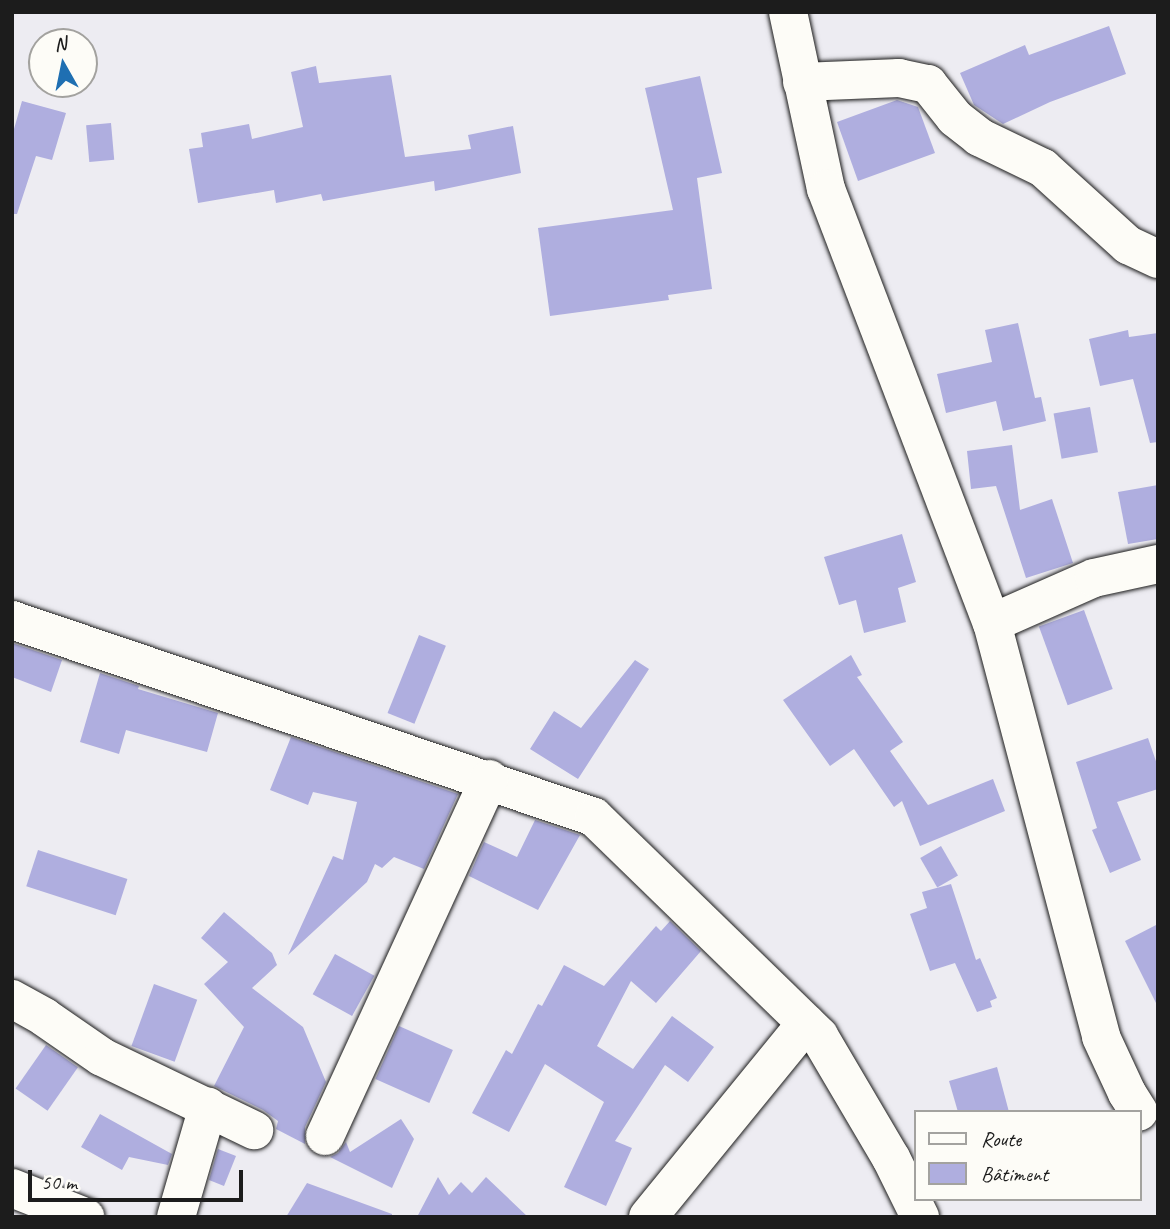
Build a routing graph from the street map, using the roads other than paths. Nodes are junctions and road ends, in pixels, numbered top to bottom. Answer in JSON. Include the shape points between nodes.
{"nodes":[{"id":1,"x":788,"y":12,"type":"edge"},
{"id":2,"x":802,"y":82,"type":"junction"},
{"id":3,"x":1158,"y":259,"type":"edge"},
{"id":4,"x":1158,"y":564,"type":"edge"},
{"id":5,"x":12,"y":620,"type":"edge"},
{"id":6,"x":992,"y":623,"type":"junction"},
{"id":7,"x":489,"y":779,"type":"junction"},
{"id":8,"x":12,"y":999,"type":"edge"},
{"id":9,"x":806,"y":1023,"type":"junction"},
{"id":10,"x":208,"y":1107,"type":"junction"},
{"id":11,"x":1139,"y":1110,"type":"edge"},
{"id":12,"x":1142,"y":1115,"type":"edge"},
{"id":13,"x":254,"y":1130,"type":"dead end"},
{"id":14,"x":326,"y":1136,"type":"dead end"},
{"id":15,"x":1158,"y":1140,"type":"edge"},
{"id":16,"x":12,"y":1188,"type":"edge"},
{"id":17,"x":85,"y":1217,"type":"edge"},
{"id":18,"x":176,"y":1217,"type":"edge"},
{"id":19,"x":648,"y":1217,"type":"edge"},
{"id":20,"x":920,"y":1217,"type":"edge"}],
"edges":[{"from":1,"to":2,"type":"street"},
{"from":2,"to":3,"type":"street","via":[[899,78],[928,84],[955,118],[979,137],[1043,168],[1128,245]]},
{"from":2,"to":6,"type":"street","via":[[826,189]]},
{"from":4,"to":6,"type":"street","via":[[1094,578]]},
{"from":5,"to":7,"type":"street"},
{"from":6,"to":11,"type":"street","via":[[1101,1037]]},
{"from":7,"to":9,"type":"street","via":[[594,817]]},
{"from":7,"to":14,"type":"street"},
{"from":8,"to":10,"type":"street","via":[[102,1057]]},
{"from":9,"to":19,"type":"street"},
{"from":9,"to":20,"type":"street","via":[[840,1070]]},
{"from":10,"to":13,"type":"street"},
{"from":10,"to":18,"type":"street"},
{"from":12,"to":15,"type":"street"},
{"from":16,"to":17,"type":"street"}]}
